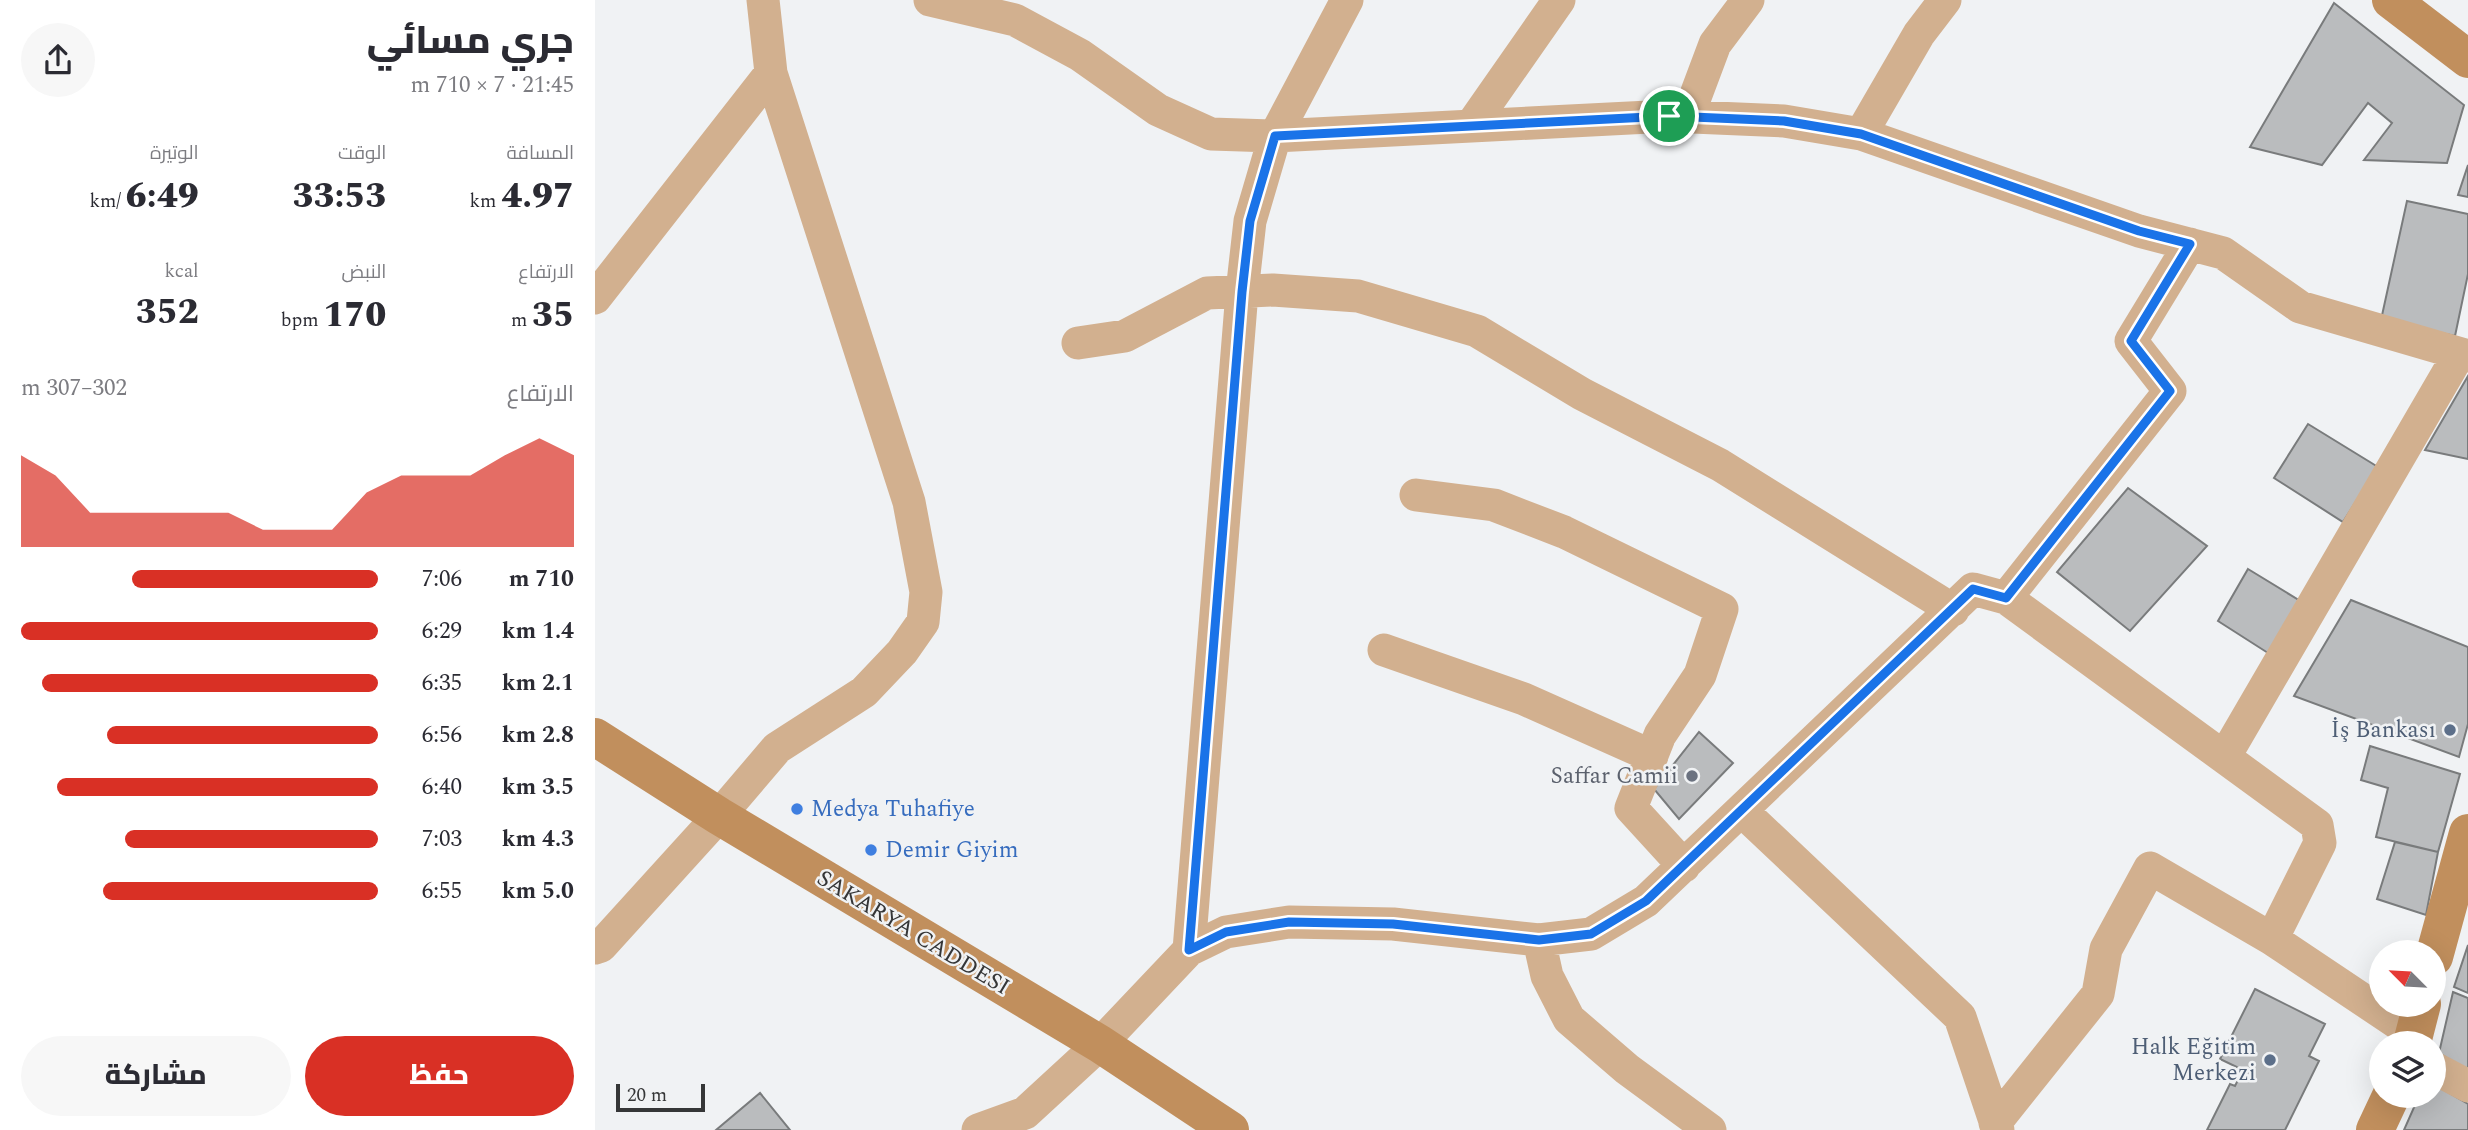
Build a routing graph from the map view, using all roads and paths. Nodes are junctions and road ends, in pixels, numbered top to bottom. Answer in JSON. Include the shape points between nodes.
{"nodes":[{"id":1,"x":763,"y":0,"type":"edge"},
{"id":2,"x":930,"y":0,"type":"edge"},
{"id":3,"x":1347,"y":0,"type":"edge"},
{"id":4,"x":1559,"y":0,"type":"edge"},
{"id":5,"x":1748,"y":0,"type":"edge"},
{"id":6,"x":1945,"y":0,"type":"edge"},
{"id":7,"x":2391,"y":0,"type":"edge"},
{"id":8,"x":993,"y":7,"type":"edge"},
{"id":9,"x":2468,"y":59,"type":"edge"},
{"id":10,"x":771,"y":73,"type":"junction"},
{"id":11,"x":1688,"y":117,"type":"junction"},
{"id":12,"x":1471,"y":126,"type":"junction"},
{"id":13,"x":1861,"y":134,"type":"junction"},
{"id":14,"x":1275,"y":136,"type":"junction"},
{"id":15,"x":2190,"y":244,"type":"junction"},
{"id":16,"x":1242,"y":292,"type":"junction"},
{"id":17,"x":595,"y":298,"type":"edge"},
{"id":18,"x":1078,"y":343,"type":"dead end"},
{"id":19,"x":2463,"y":355,"type":"edge"},
{"id":20,"x":1416,"y":495,"type":"dead end"},
{"id":21,"x":2006,"y":598,"type":"junction"},
{"id":22,"x":1953,"y":610,"type":"junction"},
{"id":23,"x":1384,"y":650,"type":"dead end"},
{"id":24,"x":595,"y":737,"type":"edge"},
{"id":25,"x":1652,"y":756,"type":"junction"},
{"id":26,"x":2225,"y":756,"type":"junction"},
{"id":27,"x":1742,"y":811,"type":"junction"},
{"id":28,"x":719,"y":816,"type":"junction"},
{"id":29,"x":2468,"y":832,"type":"edge"},
{"id":30,"x":1684,"y":866,"type":"junction"},
{"id":31,"x":2273,"y":939,"type":"junction"},
{"id":32,"x":1539,"y":940,"type":"junction"},
{"id":33,"x":2439,"y":940,"type":"edge"},
{"id":34,"x":595,"y":948,"type":"edge"},
{"id":35,"x":1189,"y":950,"type":"junction"},
{"id":36,"x":2416,"y":1027,"type":"edge"},
{"id":37,"x":1100,"y":1044,"type":"junction"},
{"id":38,"x":2446,"y":1074,"type":"edge"},
{"id":39,"x":2468,"y":1086,"type":"edge"},
{"id":40,"x":2385,"y":1108,"type":"edge"},
{"id":41,"x":1996,"y":1126,"type":"edge"},
{"id":42,"x":978,"y":1130,"type":"edge"},
{"id":43,"x":1230,"y":1130,"type":"edge"},
{"id":44,"x":1710,"y":1130,"type":"edge"},
{"id":45,"x":2375,"y":1130,"type":"edge"}],
"edges":[{"from":1,"to":10,"type":"street"},
{"from":2,"to":8,"type":"street"},
{"from":3,"to":14,"type":"street"},
{"from":4,"to":12,"type":"street"},
{"from":5,"to":11,"type":"street","via":[[1715,44]]},
{"from":6,"to":13,"type":"street","via":[[1919,34]]},
{"from":7,"to":9,"type":"street"},
{"from":8,"to":14,"type":"street","via":[[1080,55],[1158,110],[1211,134]]},
{"from":10,"to":17,"type":"street"},
{"from":10,"to":28,"type":"street","via":[[909,502],[926,592],[923,622],[902,652],[864,692],[777,748]]},
{"from":11,"to":12,"type":"street"},
{"from":11,"to":13,"type":"street","via":[[1784,121]]},
{"from":12,"to":14,"type":"street"},
{"from":13,"to":15,"type":"street","via":[[2139,231]]},
{"from":14,"to":16,"type":"street","via":[[1250,221]]},
{"from":15,"to":19,"type":"street","via":[[2223,253],[2300,307]]},
{"from":15,"to":21,"type":"street","via":[[2131,341],[2170,391]]},
{"from":16,"to":18,"type":"street","via":[[1207,293],[1125,336]]},
{"from":16,"to":22,"type":"street","via":[[1358,296],[1476,331],[1582,394],[1720,465]]},
{"from":16,"to":35,"type":"street"},
{"from":19,"to":26,"type":"street"},
{"from":20,"to":25,"type":"street","via":[[1494,505],[1564,532],[1722,609],[1700,675],[1660,735]]},
{"from":21,"to":22,"type":"street","via":[[1973,589]]},
{"from":21,"to":26,"type":"street"},
{"from":22,"to":27,"type":"street"},
{"from":23,"to":25,"type":"street","via":[[1524,699]]},
{"from":24,"to":28,"type":"street","name":"SAKARYA CADDESI"},
{"from":25,"to":30,"type":"street","via":[[1630,808]]},
{"from":26,"to":31,"type":"street","via":[[2317,825],[2320,843]]},
{"from":27,"to":30,"type":"street"},
{"from":27,"to":41,"type":"street","via":[[1960,1017]]},
{"from":28,"to":34,"type":"street"},
{"from":28,"to":37,"type":"street","name":"SAKARYA CADDESI"},
{"from":29,"to":33,"type":"street"},
{"from":30,"to":32,"type":"street","via":[[1646,901],[1591,934]]},
{"from":31,"to":36,"type":"street"},
{"from":31,"to":41,"type":"street","via":[[2150,868],[2106,949],[2098,994]]},
{"from":32,"to":35,"type":"street","via":[[1393,924],[1289,922],[1226,932]]},
{"from":32,"to":44,"type":"street","via":[[1547,976],[1569,1019]]},
{"from":35,"to":37,"type":"street"},
{"from":37,"to":42,"type":"street","via":[[1025,1113]]},
{"from":37,"to":43,"type":"street","name":"SAKARYA CADDESI"},
{"from":38,"to":39,"type":"street"},
{"from":40,"to":45,"type":"street"}]}
